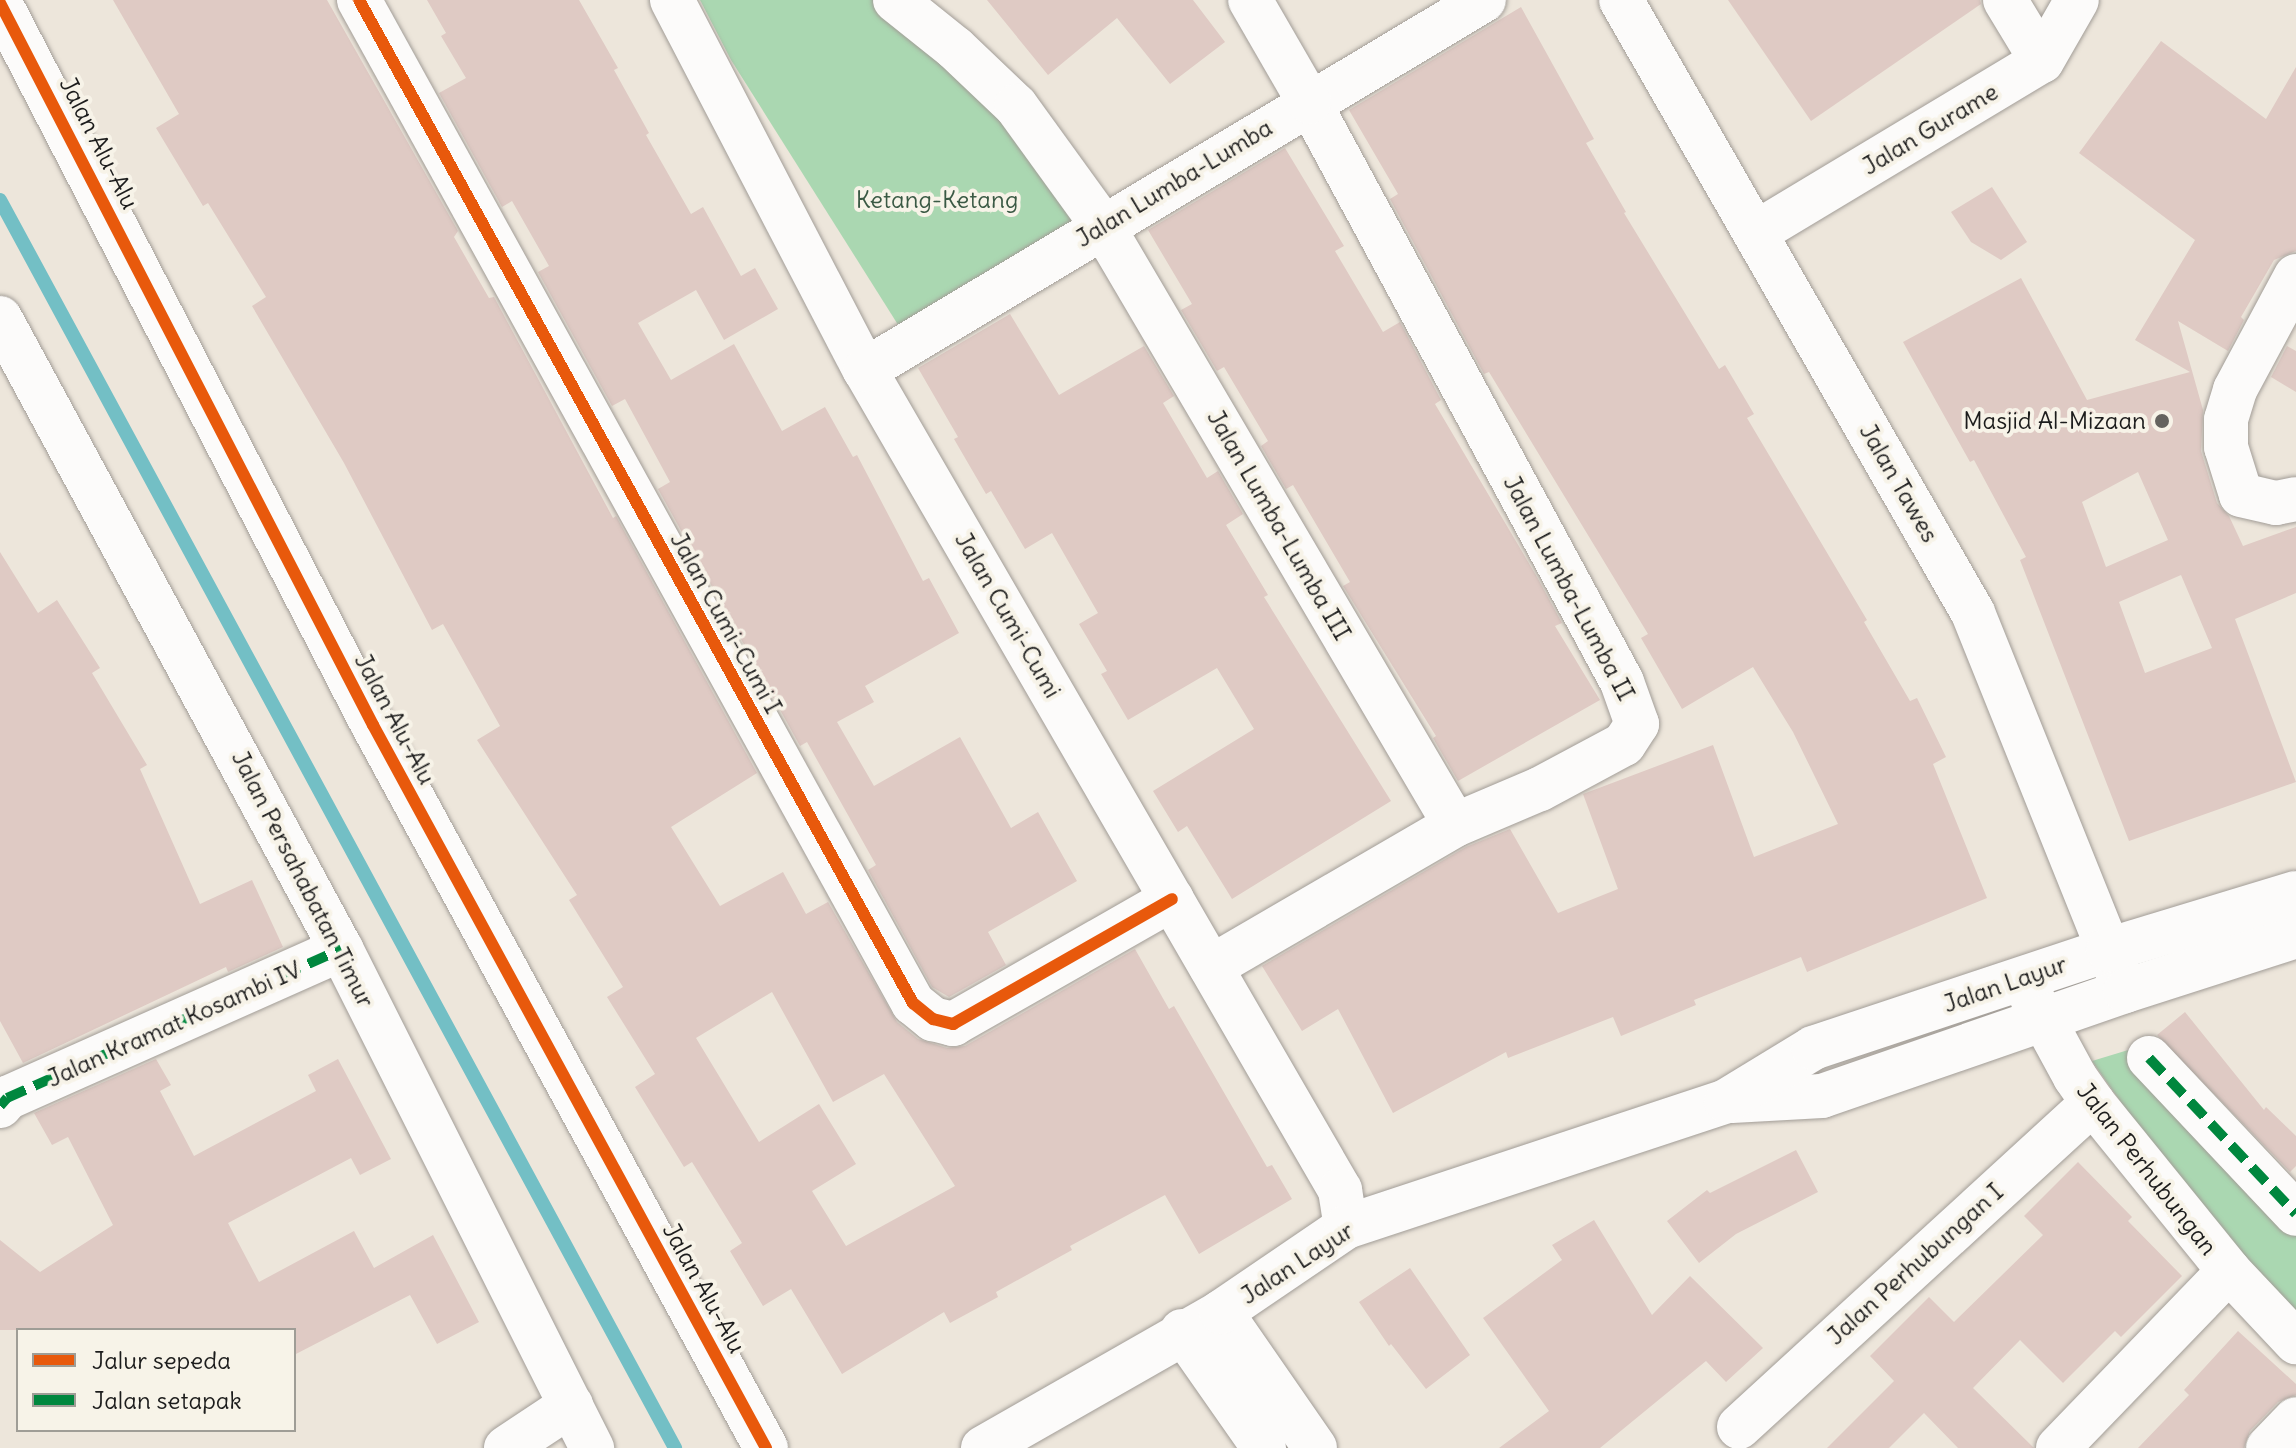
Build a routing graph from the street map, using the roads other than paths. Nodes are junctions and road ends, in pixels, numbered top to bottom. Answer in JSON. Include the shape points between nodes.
{"nodes":[{"id":1,"x":359,"y":0,"type":"edge"},
{"id":2,"x":672,"y":0,"type":"edge"},
{"id":3,"x":895,"y":0,"type":"edge"},
{"id":4,"x":1250,"y":0,"type":"edge"},
{"id":5,"x":1484,"y":0,"type":"edge"},
{"id":6,"x":1621,"y":0,"type":"edge"},
{"id":7,"x":2005,"y":0,"type":"edge"},
{"id":8,"x":2077,"y":0,"type":"edge"},
{"id":9,"x":0,"y":3,"type":"edge"},
{"id":10,"x":2042,"y":61,"type":"junction"},
{"id":11,"x":1309,"y":102,"type":"junction"},
{"id":12,"x":1102,"y":225,"type":"junction"},
{"id":13,"x":1757,"y":232,"type":"junction"},
{"id":14,"x":2296,"y":276,"type":"edge"},
{"id":15,"x":0,"y":318,"type":"edge"},
{"id":16,"x":865,"y":370,"type":"junction"},
{"id":17,"x":2296,"y":499,"type":"edge"},
{"id":18,"x":1455,"y":825,"type":"junction"},
{"id":19,"x":2296,"y":893,"type":"edge"},
{"id":20,"x":1172,"y":899,"type":"junction"},
{"id":21,"x":2296,"y":936,"type":"edge"},
{"id":22,"x":341,"y":949,"type":"junction"},
{"id":23,"x":2108,"y":950,"type":"junction"},
{"id":24,"x":1211,"y":967,"type":"junction"},
{"id":25,"x":2023,"y":978,"type":"junction"},
{"id":26,"x":2125,"y":991,"type":"junction"},
{"id":27,"x":2042,"y":1020,"type":"junction"},
{"id":28,"x":2149,"y":1058,"type":"dead end"},
{"id":29,"x":2,"y":1097,"type":"edge"},
{"id":30,"x":1726,"y":1101,"type":"junction"},
{"id":31,"x":2093,"y":1103,"type":"junction"},
{"id":32,"x":2296,"y":1214,"type":"edge"},
{"id":33,"x":1346,"y":1227,"type":"junction"},
{"id":34,"x":2229,"y":1271,"type":"junction"},
{"id":35,"x":1221,"y":1312,"type":"junction"},
{"id":36,"x":1182,"y":1331,"type":"junction"},
{"id":37,"x":2296,"y":1342,"type":"edge"},
{"id":38,"x":571,"y":1405,"type":"junction"},
{"id":39,"x":2296,"y":1419,"type":"edge"},
{"id":40,"x":1739,"y":1427,"type":"dead end"},
{"id":41,"x":506,"y":1448,"type":"edge"},
{"id":42,"x":592,"y":1448,"type":"edge"},
{"id":43,"x":766,"y":1448,"type":"edge"},
{"id":44,"x":983,"y":1448,"type":"edge"},
{"id":45,"x":1264,"y":1448,"type":"edge"},
{"id":46,"x":1315,"y":1448,"type":"edge"},
{"id":47,"x":2058,"y":1448,"type":"edge"},
{"id":48,"x":2268,"y":1448,"type":"edge"}],
"edges":[{"from":1,"to":20,"type":"street","name":"Jalan Cumi-Cumi I","via":[[913,1003],[933,1019],[953,1024]]},
{"from":2,"to":16,"type":"street","name":"Jalan Cumi-Cumi"},
{"from":3,"to":12,"type":"street","name":"Jalan Lumba-Lumba III","via":[[1016,106]]},
{"from":4,"to":11,"type":"street"},
{"from":5,"to":11,"type":"street","name":"Jalan Lumba-Lumba"},
{"from":6,"to":13,"type":"street","name":"Jalan Tawes"},
{"from":7,"to":10,"type":"street"},
{"from":8,"to":10,"type":"street","name":"Jalan Gurame"},
{"from":9,"to":43,"type":"street","name":"Jalan Alu-Alu","via":[[373,725]]},
{"from":10,"to":13,"type":"street","name":"Jalan Gurame"},
{"from":11,"to":12,"type":"street","name":"Jalan Lumba-Lumba"},
{"from":11,"to":18,"type":"street","name":"Jalan Lumba-Lumba II","via":[[1622,682],[1637,724],[1624,744],[1540,789]]},
{"from":12,"to":16,"type":"street","name":"Jalan Lumba-Lumba"},
{"from":12,"to":18,"type":"street","name":"Jalan Lumba-Lumba III"},
{"from":13,"to":23,"type":"street","name":"Jalan Tawes","via":[[1973,613]]},
{"from":14,"to":17,"type":"street","via":[[2235,390],[2226,420],[2226,447],[2241,495],[2276,503]]},
{"from":15,"to":22,"type":"street","name":"Jalan Persahabatan Timur"},
{"from":16,"to":20,"type":"street","name":"Jalan Cumi-Cumi"},
{"from":18,"to":24,"type":"street","name":"Jalan Lumba-Lumba II"},
{"from":19,"to":23,"type":"street","name":"Jalan Layur"},
{"from":20,"to":24,"type":"street","name":"Jalan Cumi-Cumi"},
{"from":21,"to":26,"type":"street","name":"Jalan Layur"},
{"from":22,"to":29,"type":"street","name":"Jalan Kramat Kosambi IV"},
{"from":22,"to":38,"type":"street","name":"Jalan Persahabatan Timur"},
{"from":23,"to":25,"type":"street","name":"Jalan Layur"},
{"from":23,"to":26,"type":"street","name":"Jalan Tawes"},
{"from":24,"to":33,"type":"street","name":"Jalan Cumi-Cumi","via":[[1340,1190]]},
{"from":25,"to":27,"type":"street","name":"Jalan Perhubungan"},
{"from":25,"to":30,"type":"street","name":"Jalan Layur","via":[[1813,1048]]},
{"from":26,"to":27,"type":"street","name":"Jalan Layur"},
{"from":27,"to":30,"type":"street","name":"Jalan Layur","via":[[1822,1096]]},
{"from":27,"to":31,"type":"street","name":"Jalan Perhubungan"},
{"from":28,"to":32,"type":"street"},
{"from":30,"to":33,"type":"street","name":"Jalan Layur"},
{"from":31,"to":34,"type":"street","name":"Jalan Perhubungan"},
{"from":31,"to":40,"type":"street","name":"Jalan Perhubungan I"},
{"from":33,"to":35,"type":"street","name":"Jalan Layur"},
{"from":34,"to":37,"type":"street","name":"Jalan Perhubungan"},
{"from":34,"to":47,"type":"street"},
{"from":35,"to":36,"type":"street","name":"Jalan Layur"},
{"from":35,"to":46,"type":"street"},
{"from":36,"to":44,"type":"street","name":"Jalan Layur"},
{"from":36,"to":45,"type":"street"},
{"from":38,"to":41,"type":"street"},
{"from":38,"to":42,"type":"street","name":"Jalan Persahabatan Timur"},
{"from":39,"to":48,"type":"street"}]}
